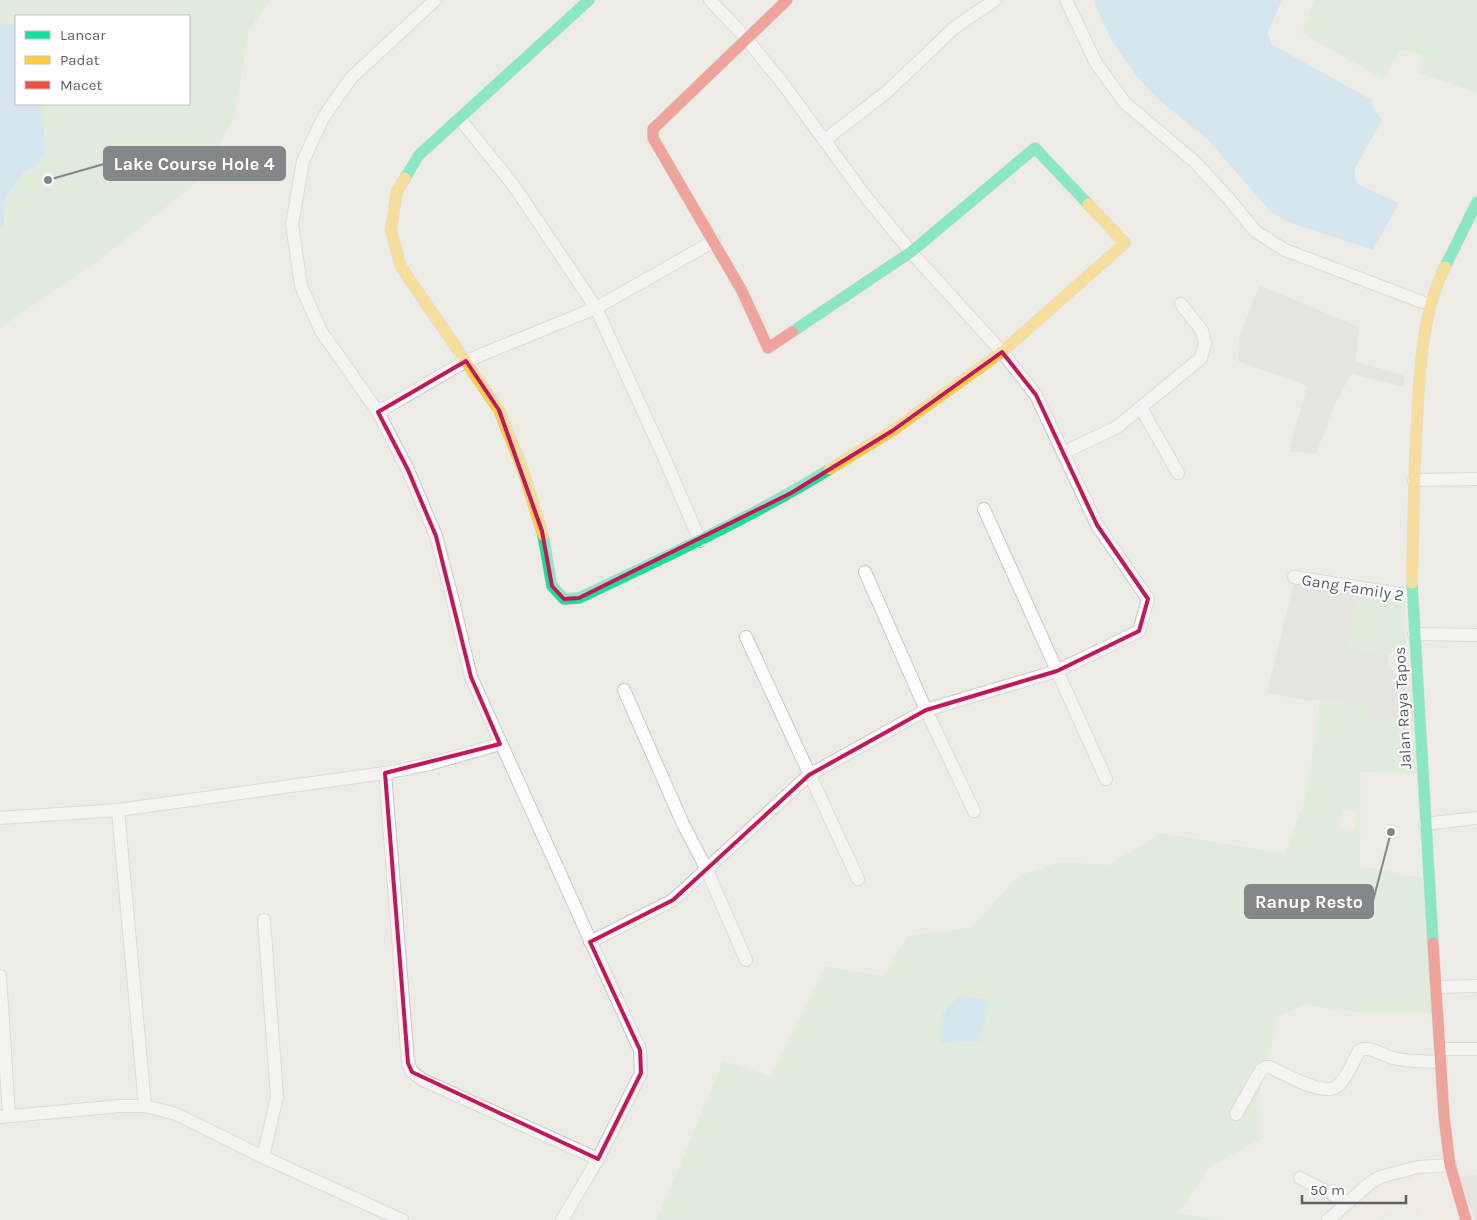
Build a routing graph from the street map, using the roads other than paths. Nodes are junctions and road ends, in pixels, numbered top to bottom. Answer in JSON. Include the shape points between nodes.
{"nodes":[{"id":1,"x":435,"y":0,"type":"edge"},
{"id":2,"x":589,"y":0,"type":"edge"},
{"id":3,"x":710,"y":0,"type":"edge"},
{"id":4,"x":787,"y":0,"type":"edge"},
{"id":5,"x":995,"y":0,"type":"edge"},
{"id":6,"x":1066,"y":0,"type":"edge"},
{"id":7,"x":746,"y":38,"type":"junction"},
{"id":8,"x":460,"y":119,"type":"junction"},
{"id":9,"x":825,"y":140,"type":"junction"},
{"id":10,"x":1477,"y":202,"type":"edge"},
{"id":11,"x":714,"y":242,"type":"junction"},
{"id":12,"x":911,"y":252,"type":"junction"},
{"id":13,"x":1422,"y":302,"type":"dead end"},
{"id":14,"x":1181,"y":304,"type":"dead end"},
{"id":15,"x":596,"y":308,"type":"junction"},
{"id":16,"x":1002,"y":352,"type":"junction"},
{"id":17,"x":466,"y":361,"type":"junction"},
{"id":18,"x":1141,"y":408,"type":"junction"},
{"id":19,"x":378,"y":412,"type":"junction"},
{"id":20,"x":1063,"y":453,"type":"junction"},
{"id":21,"x":1178,"y":474,"type":"dead end"},
{"id":22,"x":1477,"y":479,"type":"edge"},
{"id":23,"x":1414,"y":480,"type":"junction"},
{"id":24,"x":984,"y":508,"type":"dead end"},
{"id":25,"x":700,"y":541,"type":"junction"},
{"id":26,"x":865,"y":572,"type":"dead end"},
{"id":27,"x":1294,"y":577,"type":"dead end"},
{"id":28,"x":1412,"y":596,"type":"junction"},
{"id":29,"x":1414,"y":634,"type":"junction"},
{"id":30,"x":1477,"y":635,"type":"edge"},
{"id":31,"x":746,"y":637,"type":"dead end"},
{"id":32,"x":1056,"y":671,"type":"junction"},
{"id":33,"x":624,"y":690,"type":"dead end"},
{"id":34,"x":926,"y":710,"type":"junction"},
{"id":35,"x":500,"y":744,"type":"junction"},
{"id":36,"x":385,"y":773,"type":"junction"},
{"id":37,"x":809,"y":775,"type":"junction"},
{"id":38,"x":1106,"y":779,"type":"dead end"},
{"id":39,"x":118,"y":810,"type":"junction"},
{"id":40,"x":974,"y":811,"type":"dead end"},
{"id":41,"x":0,"y":818,"type":"edge"},
{"id":42,"x":1477,"y":818,"type":"edge"},
{"id":43,"x":1425,"y":824,"type":"junction"},
{"id":44,"x":706,"y":868,"type":"junction"},
{"id":45,"x":858,"y":879,"type":"dead end"},
{"id":46,"x":264,"y":920,"type":"dead end"},
{"id":47,"x":590,"y":942,"type":"junction"},
{"id":48,"x":746,"y":960,"type":"dead end"},
{"id":49,"x":0,"y":976,"type":"edge"},
{"id":50,"x":1477,"y":986,"type":"edge"},
{"id":51,"x":1436,"y":987,"type":"junction"},
{"id":52,"x":1440,"y":1049,"type":"junction"},
{"id":53,"x":1477,"y":1049,"type":"edge"},
{"id":54,"x":1441,"y":1062,"type":"junction"},
{"id":55,"x":145,"y":1106,"type":"junction"},
{"id":56,"x":1236,"y":1114,"type":"dead end"},
{"id":57,"x":5,"y":1117,"type":"edge"},
{"id":58,"x":263,"y":1156,"type":"junction"},
{"id":59,"x":598,"y":1159,"type":"junction"},
{"id":60,"x":1450,"y":1165,"type":"junction"},
{"id":61,"x":1300,"y":1178,"type":"dead end"},
{"id":62,"x":1347,"y":1202,"type":"junction"},
{"id":63,"x":402,"y":1220,"type":"edge"},
{"id":64,"x":562,"y":1220,"type":"edge"},
{"id":65,"x":1328,"y":1220,"type":"edge"},
{"id":66,"x":1466,"y":1220,"type":"edge"}],
"edges":[{"from":1,"to":19,"type":"street","via":[[351,78],[323,118],[303,161],[292,224],[301,286],[321,331]]},
{"from":2,"to":8,"type":"street"},
{"from":3,"to":7,"type":"street"},
{"from":4,"to":7,"type":"street"},
{"from":5,"to":9,"type":"street","via":[[954,28],[889,90]]},
{"from":6,"to":13,"type":"street","via":[[1096,64],[1125,103],[1195,162],[1255,230],[1285,250]]},
{"from":7,"to":9,"type":"street"},
{"from":7,"to":11,"type":"street","via":[[653,129],[652,138]]},
{"from":8,"to":15,"type":"street","via":[[514,186]]},
{"from":8,"to":17,"type":"street","via":[[419,155],[397,191],[391,230],[401,268]]},
{"from":9,"to":12,"type":"street"},
{"from":10,"to":23,"type":"street","name":"Jalan Raya Tapos","via":[[1439,279],[1430,305],[1420,374]]},
{"from":11,"to":12,"type":"street","via":[[742,291],[768,348]]},
{"from":11,"to":15,"type":"street"},
{"from":12,"to":16,"type":"street"},
{"from":12,"to":16,"type":"street","via":[[1036,148],[1125,244]]},
{"from":14,"to":18,"type":"street","via":[[1202,331],[1205,343],[1201,358]]},
{"from":15,"to":17,"type":"street"},
{"from":15,"to":25,"type":"street"},
{"from":16,"to":20,"type":"street","via":[[1036,395]]},
{"from":16,"to":25,"type":"street","via":[[884,436],[791,493]]},
{"from":17,"to":19,"type":"street"},
{"from":17,"to":25,"type":"street","via":[[499,410],[523,470],[542,531],[552,586],[564,599],[579,598]]},
{"from":18,"to":20,"type":"street","via":[[1117,427]]},
{"from":18,"to":21,"type":"street"},
{"from":19,"to":35,"type":"street","via":[[408,470],[436,536],[470,677]]},
{"from":20,"to":32,"type":"street","via":[[1097,525],[1148,598],[1139,631]]},
{"from":22,"to":23,"type":"street"},
{"from":23,"to":28,"type":"street","name":"Jalan Raya Tapos"},
{"from":24,"to":32,"type":"street"},
{"from":26,"to":34,"type":"street"},
{"from":27,"to":28,"type":"street","name":"Gang Family 2"},
{"from":28,"to":29,"type":"street","name":"Jalan Raya Tapos"},
{"from":29,"to":30,"type":"street"},
{"from":29,"to":43,"type":"street","name":"Jalan Raya Tapos"},
{"from":31,"to":37,"type":"street"},
{"from":32,"to":34,"type":"street"},
{"from":32,"to":38,"type":"street"},
{"from":33,"to":44,"type":"street"},
{"from":34,"to":37,"type":"street"},
{"from":34,"to":40,"type":"street"},
{"from":35,"to":36,"type":"street"},
{"from":35,"to":47,"type":"street"},
{"from":36,"to":39,"type":"street"},
{"from":36,"to":59,"type":"street","via":[[408,1063],[412,1072],[423,1080]]},
{"from":37,"to":44,"type":"street"},
{"from":37,"to":45,"type":"street"},
{"from":39,"to":41,"type":"street"},
{"from":39,"to":55,"type":"street"},
{"from":42,"to":43,"type":"street"},
{"from":43,"to":51,"type":"street","name":"Jalan Raya Tapos"},
{"from":44,"to":47,"type":"street","via":[[673,900]]},
{"from":44,"to":48,"type":"street"},
{"from":46,"to":58,"type":"street","via":[[277,1097]]},
{"from":47,"to":59,"type":"street","via":[[640,1050],[641,1073]]},
{"from":49,"to":57,"type":"street"},
{"from":50,"to":51,"type":"street"},
{"from":51,"to":52,"type":"street","name":"Jalan Raya Tapos"},
{"from":52,"to":53,"type":"street"},
{"from":52,"to":54,"type":"street","name":"Jalan Raya Tapos"},
{"from":54,"to":56,"type":"street","via":[[1394,1058],[1362,1048],[1341,1083],[1329,1090],[1316,1088],[1265,1067]]},
{"from":54,"to":60,"type":"street","name":"Jalan Raya Tapos"},
{"from":55,"to":57,"type":"street"},
{"from":55,"to":58,"type":"street","via":[[176,1114]]},
{"from":58,"to":63,"type":"street"},
{"from":59,"to":64,"type":"street"},
{"from":60,"to":62,"type":"street","via":[[1418,1167],[1380,1177]]},
{"from":60,"to":66,"type":"street","name":"Jalan Raya Tapos"},
{"from":61,"to":62,"type":"street"},
{"from":62,"to":65,"type":"street"}]}
